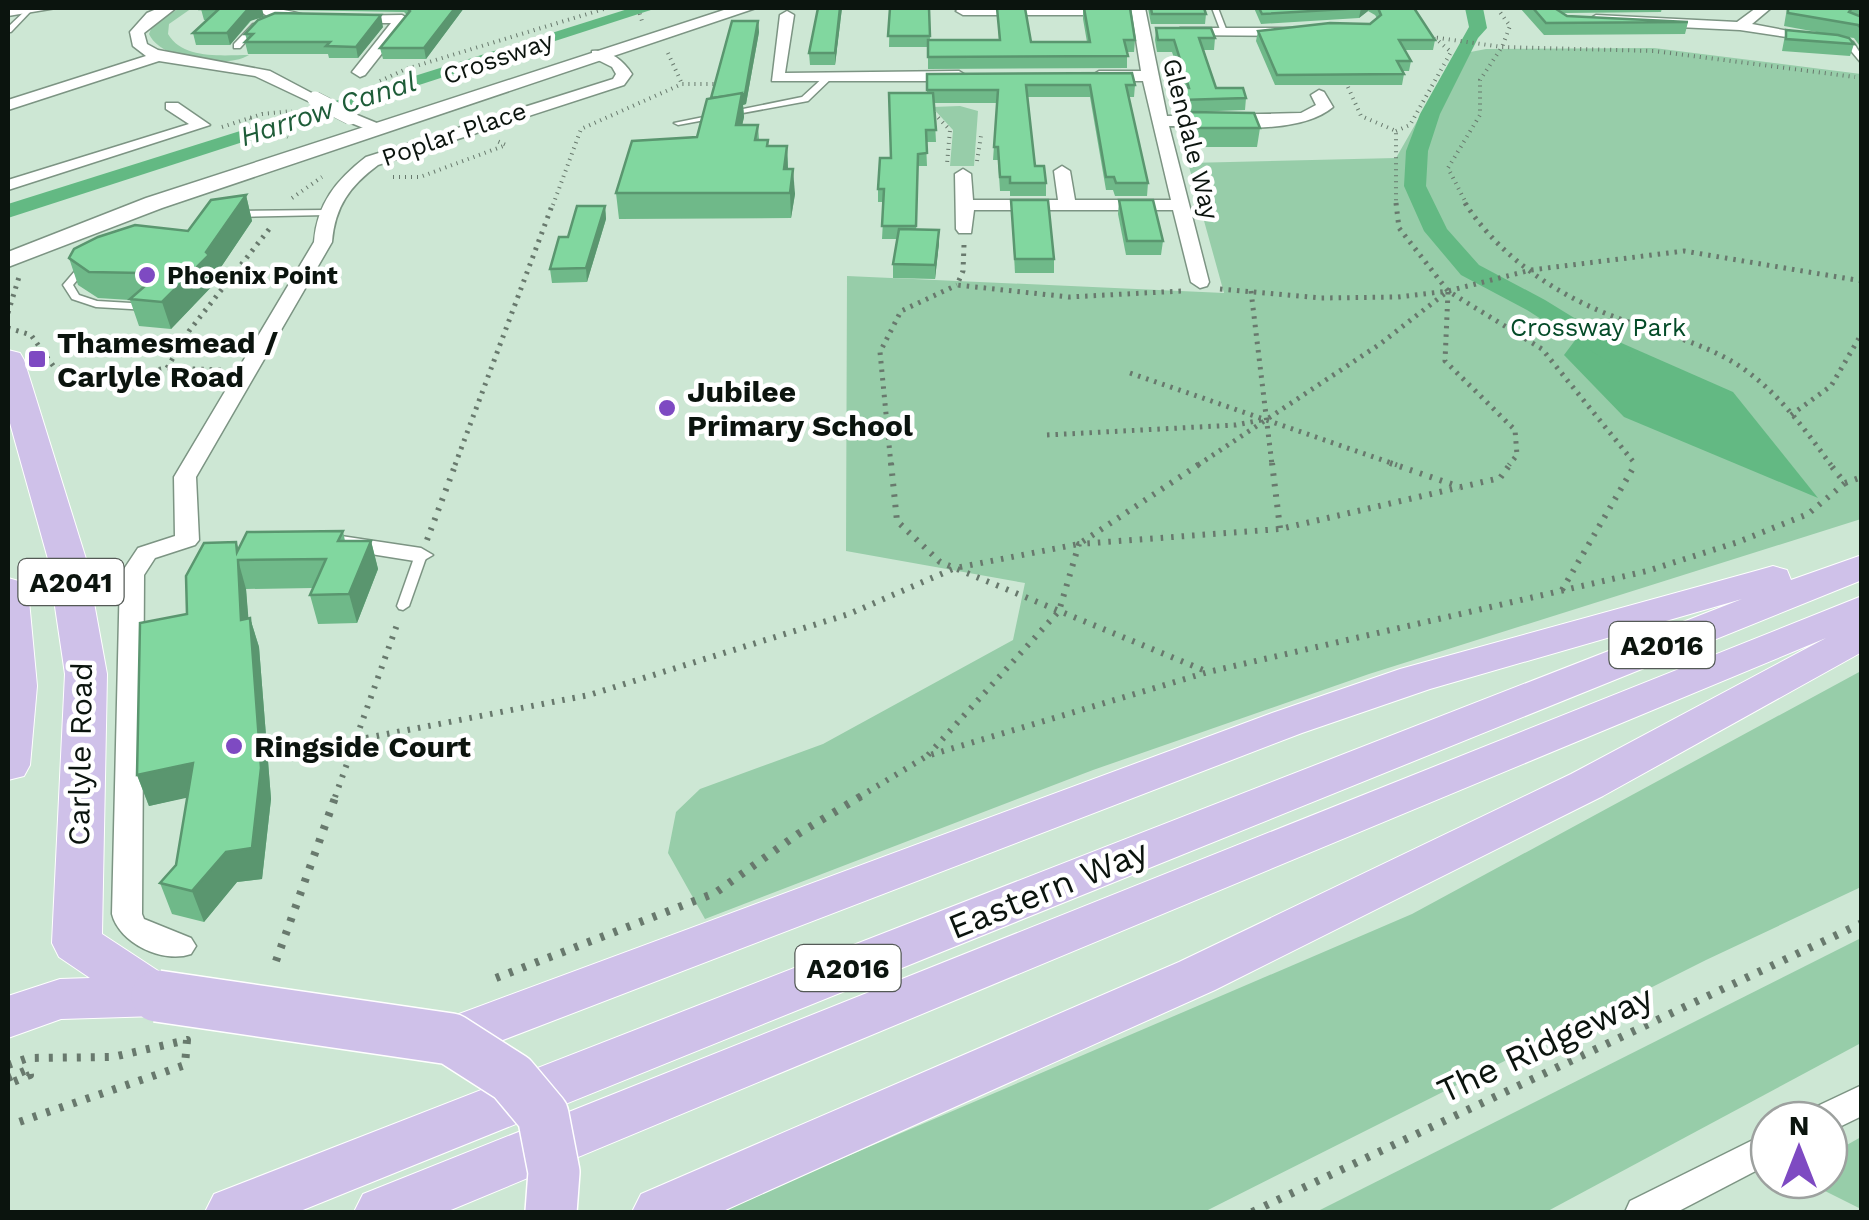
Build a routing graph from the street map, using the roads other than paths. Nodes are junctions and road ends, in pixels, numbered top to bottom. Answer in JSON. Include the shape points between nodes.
{"nodes":[{"id":1,"x":48,"y":8,"type":"edge"},
{"id":2,"x":168,"y":8,"type":"edge"},
{"id":3,"x":263,"y":8,"type":"edge"},
{"id":4,"x":747,"y":8,"type":"edge"},
{"id":5,"x":1215,"y":8,"type":"edge"},
{"id":6,"x":1760,"y":8,"type":"edge"},
{"id":7,"x":1139,"y":9,"type":"edge"},
{"id":8,"x":29,"y":10,"type":"edge"},
{"id":9,"x":963,"y":11,"type":"dead end"},
{"id":10,"x":8,"y":12,"type":"edge"},
{"id":11,"x":343,"y":13,"type":"edge"},
{"id":12,"x":787,"y":16,"type":"dead end"},
{"id":13,"x":280,"y":18,"type":"junction"},
{"id":14,"x":319,"y":18,"type":"edge"},
{"id":15,"x":1582,"y":20,"type":"edge"},
{"id":16,"x":1740,"y":26,"type":"junction"},
{"id":17,"x":1309,"y":29,"type":"edge"},
{"id":18,"x":8,"y":30,"type":"edge"},
{"id":19,"x":1140,"y":32,"type":"junction"},
{"id":20,"x":1224,"y":32,"type":"junction"},
{"id":21,"x":1832,"y":40,"type":"joint"},
{"id":22,"x":237,"y":46,"type":"dead end"},
{"id":23,"x":597,"y":54,"type":"junction"},
{"id":24,"x":159,"y":56,"type":"junction"},
{"id":25,"x":1862,"y":62,"type":"edge"},
{"id":26,"x":360,"y":72,"type":"dead end"},
{"id":27,"x":830,"y":76,"type":"junction"},
{"id":28,"x":982,"y":76,"type":"edge"},
{"id":29,"x":1075,"y":76,"type":"edge"},
{"id":30,"x":1149,"y":76,"type":"junction"},
{"id":31,"x":1319,"y":95,"type":"road end"},
{"id":32,"x":12,"y":100,"type":"edge"},
{"id":33,"x":172,"y":106,"type":"dead end"},
{"id":34,"x":1162,"y":121,"type":"junction"},
{"id":35,"x":678,"y":123,"type":"dead end"},
{"id":36,"x":378,"y":129,"type":"junction"},
{"id":37,"x":1062,"y":171,"type":"dead end"},
{"id":38,"x":963,"y":174,"type":"road end"},
{"id":39,"x":8,"y":185,"type":"edge"},
{"id":40,"x":965,"y":205,"type":"junction"},
{"id":41,"x":1066,"y":205,"type":"junction"},
{"id":42,"x":1181,"y":205,"type":"junction"},
{"id":43,"x":324,"y":213,"type":"junction"},
{"id":44,"x":230,"y":214,"type":"edge"},
{"id":45,"x":964,"y":228,"type":"dead end"},
{"id":46,"x":102,"y":258,"type":"edge"},
{"id":47,"x":13,"y":268,"type":"edge"},
{"id":48,"x":1200,"y":282,"type":"dead end"},
{"id":49,"x":150,"y":308,"type":"edge"},
{"id":50,"x":9,"y":338,"type":"edge"},
{"id":51,"x":316,"y":541,"type":"edge"},
{"id":52,"x":1862,"y":554,"type":"edge"},
{"id":53,"x":421,"y":555,"type":"joint"},
{"id":54,"x":1862,"y":566,"type":"edge"},
{"id":55,"x":8,"y":590,"type":"edge"},
{"id":56,"x":403,"y":606,"type":"road end"},
{"id":57,"x":1862,"y":608,"type":"edge"},
{"id":58,"x":1862,"y":635,"type":"edge"},
{"id":59,"x":8,"y":766,"type":"edge"},
{"id":60,"x":180,"y":946,"type":"dead end"},
{"id":61,"x":158,"y":996,"type":"junction"},
{"id":62,"x":8,"y":1017,"type":"edge"},
{"id":63,"x":451,"y":1039,"type":"junction"},
{"id":64,"x":1749,"y":1157,"type":"edge"},
{"id":65,"x":234,"y":1212,"type":"edge"},
{"id":66,"x":383,"y":1212,"type":"edge"},
{"id":67,"x":551,"y":1212,"type":"edge"},
{"id":68,"x":661,"y":1212,"type":"edge"},
{"id":69,"x":1643,"y":1212,"type":"edge"}],
"edges":[{"from":1,"to":8,"type":"street"},
{"from":2,"to":24,"type":"street","via":[[138,32],[140,46]]},
{"from":3,"to":13,"type":"street"},
{"from":4,"to":23,"type":"street","name":"Crossway"},
{"from":5,"to":20,"type":"lane"},
{"from":6,"to":16,"type":"street"},
{"from":7,"to":9,"type":"street"},
{"from":7,"to":19,"type":"street","name":"Glendale Way"},
{"from":8,"to":10,"type":"street"},
{"from":8,"to":18,"type":"lane"},
{"from":11,"to":26,"type":"street","via":[[402,19]]},
{"from":12,"to":27,"type":"street","via":[[776,78]]},
{"from":13,"to":14,"type":"street"},
{"from":13,"to":22,"type":"lane","via":[[256,26]]},
{"from":15,"to":16,"type":"street"},
{"from":16,"to":21,"type":"street"},
{"from":17,"to":20,"type":"street"},
{"from":19,"to":20,"type":"street"},
{"from":19,"to":30,"type":"street","name":"Glendale Way"},
{"from":21,"to":25,"type":"lane","via":[[1850,44]]},
{"from":23,"to":36,"type":"street","name":"Crossway"},
{"from":23,"to":43,"type":"street","name":"Poplar Place","via":[[618,64],[624,74],[619,82],[372,161],[344,183]]},
{"from":24,"to":32,"type":"street"},
{"from":24,"to":36,"type":"street","bridge":true,"via":[[263,73],[311,103]]},
{"from":27,"to":28,"type":"street"},
{"from":27,"to":35,"type":"lane","via":[[806,99]]},
{"from":29,"to":30,"type":"street"},
{"from":30,"to":34,"type":"street","name":"Glendale Way"},
{"from":31,"to":34,"type":"street","via":[[1325,107],[1294,120]]},
{"from":33,"to":39,"type":"street","via":[[202,125]]},
{"from":34,"to":42,"type":"street","name":"Glendale Way"},
{"from":36,"to":47,"type":"street","name":"Crossway","via":[[154,203]]},
{"from":37,"to":41,"type":"street"},
{"from":38,"to":40,"type":"street"},
{"from":40,"to":41,"type":"street"},
{"from":40,"to":45,"type":"street"},
{"from":41,"to":42,"type":"street"},
{"from":42,"to":48,"type":"street","name":"Glendale Way"},
{"from":43,"to":44,"type":"lane"},
{"from":43,"to":60,"type":"street","name":"Poplar Place","via":[[323,242],[185,477],[196,543],[146,553],[132,574],[127,914],[130,926]]},
{"from":46,"to":49,"type":"lane","via":[[77,272],[69,292],[96,304]]},
{"from":50,"to":61,"type":"main road","name":"Carlyle Road","number":"A2041","via":[[68,559],[86,674],[77,942]]},
{"from":51,"to":53,"type":"street"},
{"from":52,"to":63,"type":"main road","via":[[1414,679]]},
{"from":53,"to":56,"type":"lane"},
{"from":54,"to":65,"type":"main road","name":"Eastern Way","number":"A2016"},
{"from":55,"to":59,"type":"main road","number":"A2041","via":[[16,686]]},
{"from":57,"to":66,"type":"main road","name":"Eastern Way","number":"A2016"},
{"from":58,"to":68,"type":"main road","via":[[1586,785],[1197,976]]},
{"from":61,"to":62,"type":"main road","via":[[60,999]]},
{"from":61,"to":63,"type":"main road","bridge":true},
{"from":63,"to":67,"type":"main road","bridge":true,"via":[[512,1078],[543,1115],[554,1172]]},
{"from":64,"to":69,"type":"street"}]}
